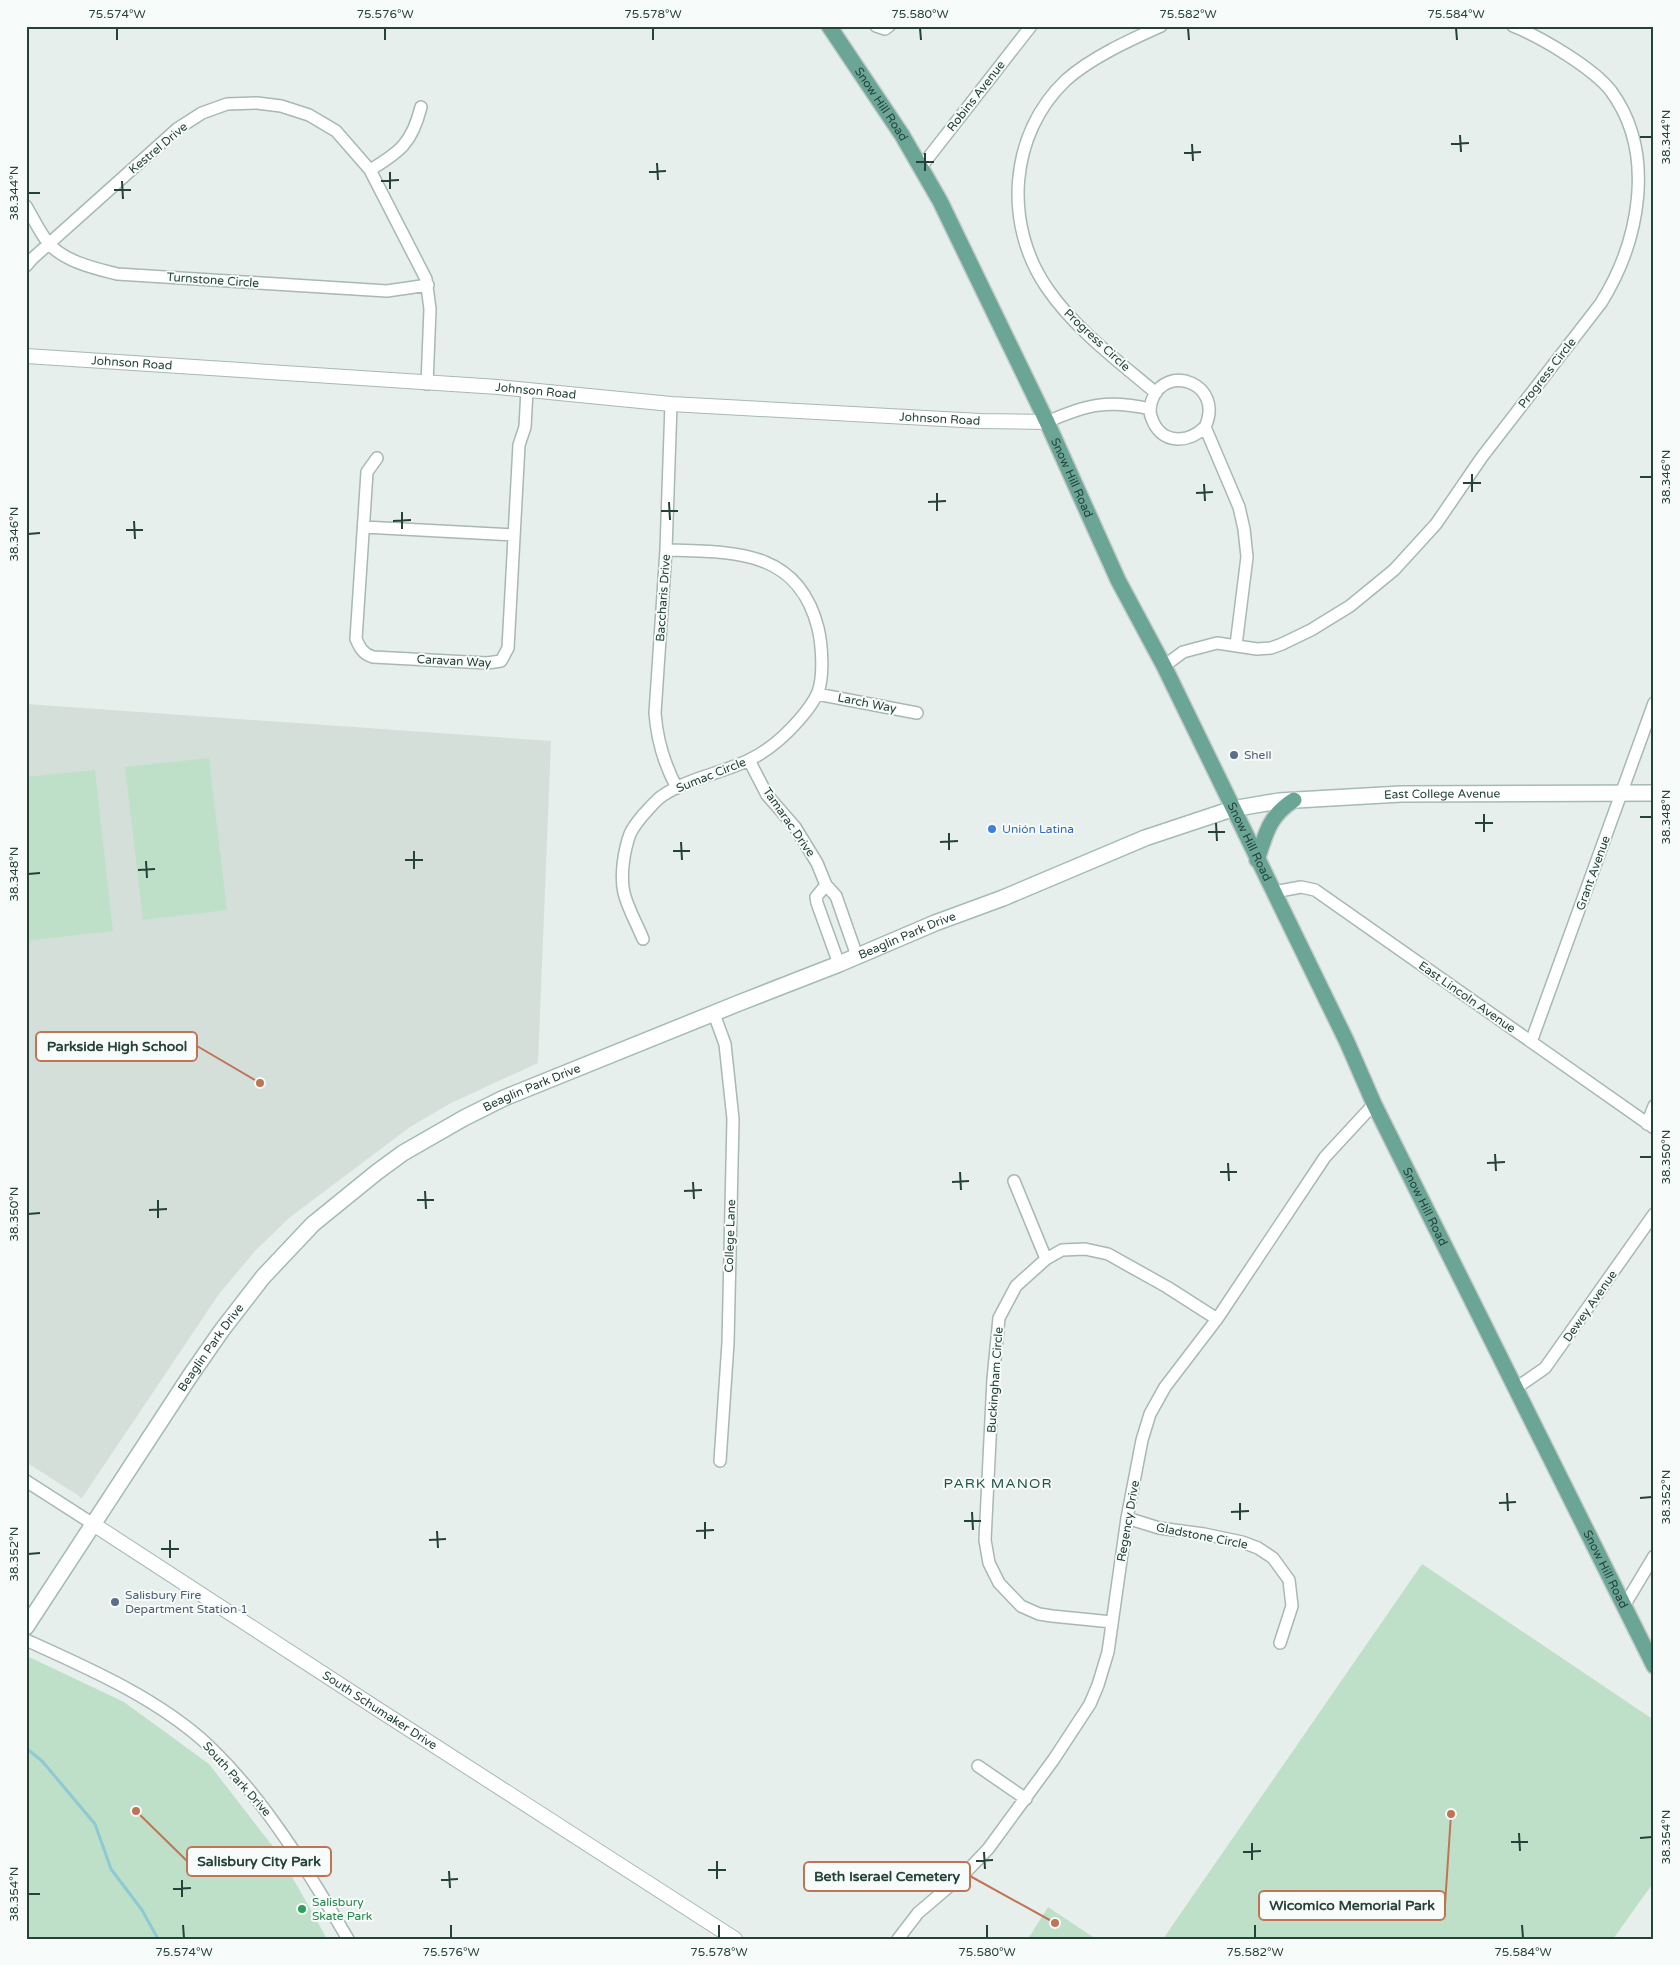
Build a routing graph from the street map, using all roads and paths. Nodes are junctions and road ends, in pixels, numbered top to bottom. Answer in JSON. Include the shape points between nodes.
{"nodes":[{"id":1,"x":829,"y":26,"type":"edge"},
{"id":2,"x":876,"y":26,"type":"edge"},
{"id":3,"x":889,"y":26,"type":"edge"},
{"id":4,"x":1031,"y":26,"type":"edge"},
{"id":5,"x":1161,"y":26,"type":"edge"},
{"id":6,"x":1513,"y":26,"type":"edge"},
{"id":7,"x":421,"y":107,"type":"dead end"},
{"id":8,"x":921,"y":167,"type":"junction"},
{"id":9,"x":370,"y":170,"type":"junction"},
{"id":10,"x":26,"y":206,"type":"edge"},
{"id":11,"x":49,"y":243,"type":"junction"},
{"id":12,"x":26,"y":266,"type":"edge"},
{"id":13,"x":428,"y":285,"type":"junction"},
{"id":14,"x":26,"y":356,"type":"edge"},
{"id":15,"x":427,"y":384,"type":"junction"},
{"id":16,"x":527,"y":390,"type":"junction"},
{"id":17,"x":1156,"y":393,"type":"junction"},
{"id":18,"x":671,"y":404,"type":"junction"},
{"id":19,"x":1150,"y":409,"type":"junction"},
{"id":20,"x":1047,"y":422,"type":"junction"},
{"id":21,"x":1205,"y":427,"type":"junction"},
{"id":22,"x":377,"y":458,"type":"dead end"},
{"id":23,"x":364,"y":527,"type":"junction"},
{"id":24,"x":514,"y":535,"type":"junction"},
{"id":25,"x":666,"y":550,"type":"junction"},
{"id":26,"x":1236,"y":645,"type":"junction"},
{"id":27,"x":1164,"y":666,"type":"junction"},
{"id":28,"x":817,"y":694,"type":"junction"},
{"id":29,"x":1654,"y":703,"type":"edge"},
{"id":30,"x":917,"y":713,"type":"dead end"},
{"id":31,"x":749,"y":760,"type":"junction"},
{"id":32,"x":677,"y":788,"type":"junction"},
{"id":33,"x":1654,"y":793,"type":"edge"},
{"id":34,"x":1622,"y":794,"type":"junction"},
{"id":35,"x":1294,"y":800,"type":"junction"},
{"id":36,"x":1232,"y":810,"type":"junction"},
{"id":37,"x":1257,"y":860,"type":"junction"},
{"id":38,"x":826,"y":885,"type":"junction"},
{"id":39,"x":1274,"y":892,"type":"junction"},
{"id":40,"x":643,"y":939,"type":"dead end"},
{"id":41,"x":857,"y":956,"type":"junction"},
{"id":42,"x":839,"y":964,"type":"junction"},
{"id":43,"x":714,"y":1014,"type":"junction"},
{"id":44,"x":1530,"y":1042,"type":"junction"},
{"id":45,"x":1374,"y":1104,"type":"junction"},
{"id":46,"x":1654,"y":1106,"type":"edge"},
{"id":47,"x":1650,"y":1126,"type":"edge"},
{"id":48,"x":1014,"y":1181,"type":"dead end"},
{"id":49,"x":1654,"y":1214,"type":"edge"},
{"id":50,"x":1046,"y":1259,"type":"junction"},
{"id":51,"x":1216,"y":1319,"type":"junction"},
{"id":52,"x":1516,"y":1388,"type":"junction"},
{"id":53,"x":720,"y":1461,"type":"dead end"},
{"id":54,"x":26,"y":1480,"type":"edge"},
{"id":55,"x":1127,"y":1518,"type":"junction"},
{"id":56,"x":93,"y":1524,"type":"junction"},
{"id":57,"x":1654,"y":1556,"type":"edge"},
{"id":58,"x":1624,"y":1606,"type":"junction"},
{"id":59,"x":1112,"y":1622,"type":"junction"},
{"id":60,"x":26,"y":1627,"type":"edge"},
{"id":61,"x":26,"y":1640,"type":"edge"},
{"id":62,"x":1280,"y":1643,"type":"dead end"},
{"id":63,"x":1654,"y":1666,"type":"edge"},
{"id":64,"x":978,"y":1766,"type":"dead end"},
{"id":65,"x":1026,"y":1799,"type":"junction"},
{"id":66,"x":348,"y":1939,"type":"edge"},
{"id":67,"x":736,"y":1939,"type":"edge"},
{"id":68,"x":898,"y":1939,"type":"edge"}],
"edges":[{"from":1,"to":8,"type":"main road","name":"Snow Hill Road"},
{"from":2,"to":3,"type":"street","via":[[885,30]]},
{"from":4,"to":8,"type":"street","name":"Robins Avenue"},
{"from":5,"to":17,"type":"street","name":"Progress Circle","via":[[1096,60],[1068,79],[1049,98],[1025,142],[1018,190],[1019,216],[1035,269],[1075,321]]},
{"from":6,"to":26,"type":"street","name":"Progress Circle","via":[[1562,51],[1599,80],[1610,90],[1631,132],[1637,153],[1638,202],[1616,276],[1601,303],[1482,457],[1436,524],[1394,570],[1350,606],[1282,644],[1257,650]]},
{"from":7,"to":9,"type":"street","via":[[416,127],[397,154]]},
{"from":8,"to":20,"type":"main road","name":"Snow Hill Road"},
{"from":9,"to":11,"type":"street","name":"Kestrel Drive","via":[[336,131],[309,115],[281,106],[227,104],[202,113],[177,129]]},
{"from":9,"to":13,"type":"street","name":"Kestrel Drive"},
{"from":10,"to":11,"type":"street","name":"Turnstone Circle"},
{"from":11,"to":12,"type":"street","name":"Kestrel Drive"},
{"from":11,"to":13,"type":"street","name":"Turnstone Circle","via":[[66,257],[117,274],[387,291]]},
{"from":13,"to":15,"type":"street","name":"Kestrel Drive"},
{"from":14,"to":15,"type":"street","name":"Johnson Road"},
{"from":15,"to":16,"type":"street","name":"Johnson Road"},
{"from":16,"to":18,"type":"street","name":"Johnson Road"},
{"from":16,"to":24,"type":"street","name":"Caravan Way"},
{"from":17,"to":19,"type":"street"},
{"from":17,"to":21,"type":"street","via":[[1178,380],[1196,385],[1203,391],[1210,409]]},
{"from":18,"to":20,"type":"street","name":"Johnson Road"},
{"from":18,"to":25,"type":"street","name":"Baccharis Drive"},
{"from":19,"to":20,"type":"street","via":[[1132,405],[1095,405]]},
{"from":19,"to":21,"type":"street","via":[[1156,429],[1172,439],[1190,438]]},
{"from":20,"to":27,"type":"main road","name":"Snow Hill Road","via":[[1118,580]]},
{"from":21,"to":26,"type":"street","via":[[1239,507],[1244,530],[1247,557]]},
{"from":22,"to":23,"type":"street","name":"Caravan Way","via":[[367,472]]},
{"from":23,"to":24,"type":"street"},
{"from":23,"to":24,"type":"street","name":"Caravan Way","via":[[356,639],[361,650],[373,656],[468,662],[496,663],[506,655]]},
{"from":25,"to":28,"type":"street","name":"Sumac Circle","via":[[714,551],[761,560],[778,567],[797,584],[814,612],[821,640]]},
{"from":25,"to":32,"type":"street","name":"Baccharis Drive","via":[[655,713],[661,752]]},
{"from":26,"to":27,"type":"street","name":"Progress Circle","via":[[1198,646]]},
{"from":27,"to":36,"type":"main road","name":"Snow Hill Road"},
{"from":28,"to":30,"type":"street","name":"Larch Way"},
{"from":28,"to":31,"type":"street","name":"Sumac Circle","via":[[806,712],[783,737]]},
{"from":29,"to":34,"type":"street","name":"Grant Avenue"},
{"from":31,"to":32,"type":"street","name":"Sumac Circle"},
{"from":31,"to":38,"type":"street","name":"Tamarac Drive","via":[[767,795],[806,844]]},
{"from":32,"to":40,"type":"street","name":"Sumac Circle","via":[[664,794],[641,818],[630,833],[624,857],[624,893]]},
{"from":33,"to":34,"type":"main road","name":"East College Avenue"},
{"from":34,"to":35,"type":"main road","name":"East College Avenue","via":[[1401,794]]},
{"from":34,"to":44,"type":"street","name":"Grant Avenue"},
{"from":35,"to":36,"type":"main road","name":"East College Avenue"},
{"from":35,"to":37,"type":"main road","via":[[1283,807],[1269,824]]},
{"from":36,"to":37,"type":"main road","name":"Snow Hill Road"},
{"from":36,"to":41,"type":"main road","name":"Beaglin Park Drive","via":[[1145,838]]},
{"from":37,"to":39,"type":"main road","name":"Snow Hill Road"},
{"from":38,"to":41,"type":"street","name":"Tamarac Drive","via":[[836,896]]},
{"from":38,"to":42,"type":"street","via":[[816,897]]},
{"from":39,"to":44,"type":"street","name":"East Lincoln Avenue","via":[[1301,887],[1315,890]]},
{"from":39,"to":45,"type":"main road","name":"Snow Hill Road"},
{"from":41,"to":42,"type":"main road","name":"Beaglin Park Drive"},
{"from":42,"to":43,"type":"main road","name":"Beaglin Park Drive"},
{"from":43,"to":53,"type":"street","name":"College Lane","via":[[725,1044],[733,1119],[728,1343]]},
{"from":43,"to":56,"type":"main road","name":"Beaglin Park Drive","via":[[504,1098],[403,1153],[350,1193],[284,1253],[242,1304],[190,1376]]},
{"from":44,"to":47,"type":"street","name":"East Lincoln Avenue"},
{"from":45,"to":51,"type":"street","name":"Regency Drive","via":[[1325,1157]]},
{"from":45,"to":52,"type":"main road","name":"Snow Hill Road"},
{"from":46,"to":47,"type":"street"},
{"from":48,"to":50,"type":"street"},
{"from":49,"to":52,"type":"street","name":"Dewey Avenue","via":[[1545,1368]]},
{"from":50,"to":51,"type":"street","name":"Buckingham Circle","via":[[1062,1250],[1085,1249],[1108,1254]]},
{"from":50,"to":59,"type":"street","name":"Buckingham Circle","via":[[1016,1286],[999,1318],[993,1379],[986,1540],[988,1563],[999,1583],[1021,1606],[1038,1614]]},
{"from":51,"to":55,"type":"street","name":"Regency Drive","via":[[1165,1387],[1150,1414]]},
{"from":52,"to":58,"type":"main road","name":"Snow Hill Road"},
{"from":54,"to":56,"type":"street","name":"South Schumaker Drive"},
{"from":55,"to":59,"type":"street","name":"Regency Drive"},
{"from":55,"to":62,"type":"street","name":"Gladstone Circle","via":[[1159,1528],[1242,1542],[1273,1558],[1289,1580],[1292,1606]]},
{"from":56,"to":60,"type":"main road","name":"Beaglin Park Drive"},
{"from":56,"to":67,"type":"street","name":"South Schumaker Drive"},
{"from":57,"to":58,"type":"street"},
{"from":58,"to":63,"type":"main road","name":"Snow Hill Road"},
{"from":59,"to":65,"type":"street","name":"Regency Drive","via":[[1108,1652],[1090,1704]]},
{"from":61,"to":66,"type":"street","name":"South Park Drive","via":[[117,1683],[167,1714],[208,1745],[274,1820]]},
{"from":64,"to":65,"type":"street"},
{"from":65,"to":68,"type":"street","name":"Regency Drive","via":[[988,1849],[918,1913]]}]}
